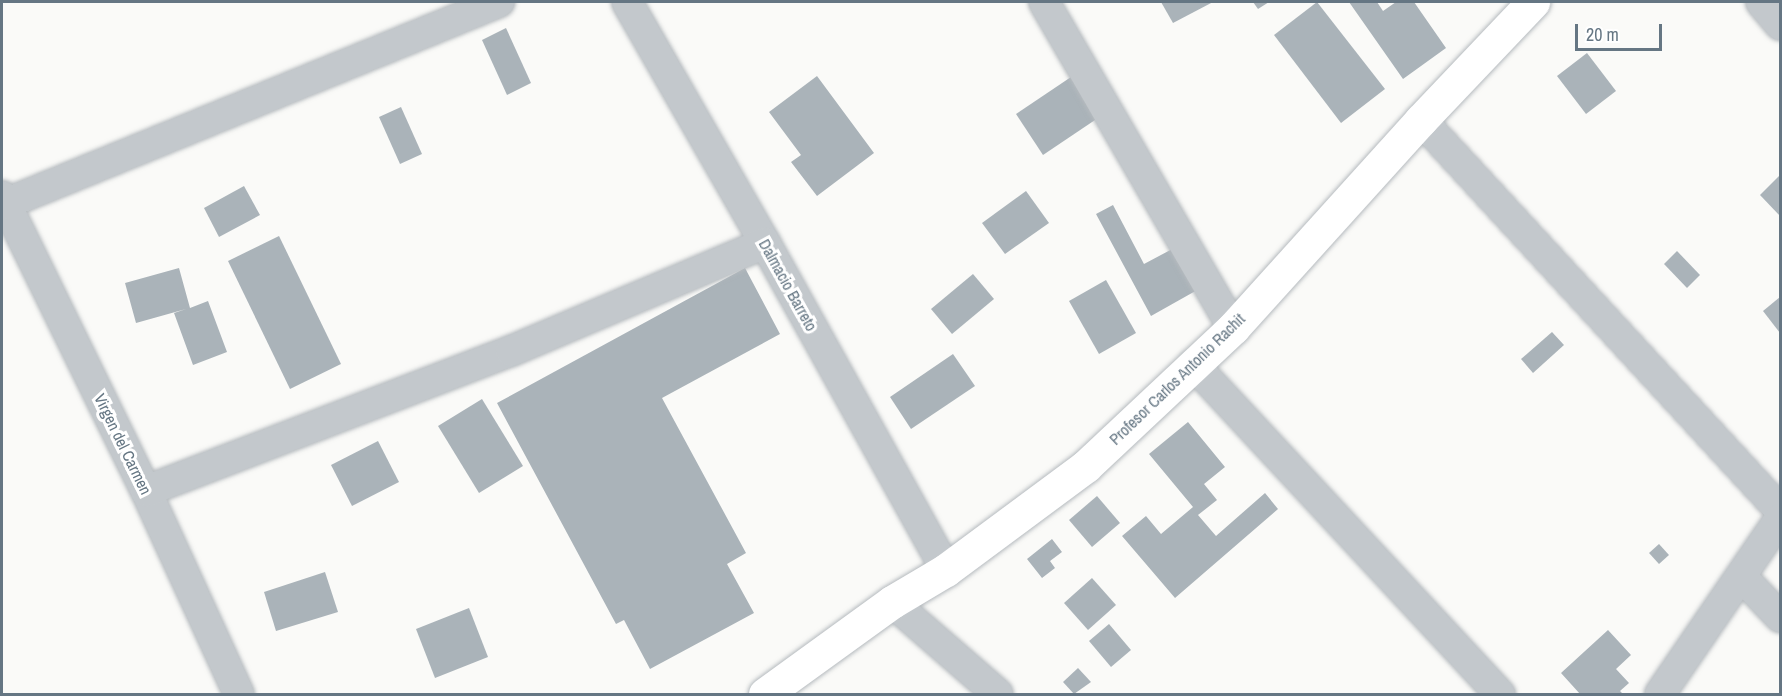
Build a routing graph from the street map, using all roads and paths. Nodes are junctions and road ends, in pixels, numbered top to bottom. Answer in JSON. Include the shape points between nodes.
{"nodes":[{"id":1,"x":499,"y":2,"type":"edge"},
{"id":2,"x":627,"y":2,"type":"edge"},
{"id":3,"x":1044,"y":2,"type":"edge"},
{"id":4,"x":1533,"y":2,"type":"edge"},
{"id":5,"x":1761,"y":2,"type":"edge"},
{"id":6,"x":1780,"y":25,"type":"edge"},
{"id":7,"x":1421,"y":120,"type":"junction"},
{"id":8,"x":3,"y":200,"type":"edge"},
{"id":9,"x":765,"y":243,"type":"junction"},
{"id":10,"x":1233,"y":328,"type":"junction"},
{"id":11,"x":1192,"y":364,"type":"junction"},
{"id":12,"x":146,"y":491,"type":"junction"},
{"id":13,"x":1780,"y":510,"type":"edge"},
{"id":14,"x":1780,"y":519,"type":"edge"},
{"id":15,"x":946,"y":570,"type":"junction"},
{"id":16,"x":1741,"y":576,"type":"junction"},
{"id":17,"x":892,"y":602,"type":"junction"},
{"id":18,"x":1780,"y":617,"type":"edge"},
{"id":19,"x":239,"y":694,"type":"edge"},
{"id":20,"x":765,"y":694,"type":"edge"},
{"id":21,"x":998,"y":694,"type":"edge"},
{"id":22,"x":1500,"y":694,"type":"edge"},
{"id":23,"x":1660,"y":694,"type":"edge"}],
"edges":[{"from":1,"to":8,"type":"street"},
{"from":2,"to":9,"type":"street","name":"Dalmacio Barreto"},
{"from":3,"to":10,"type":"street"},
{"from":4,"to":7,"type":"main road","name":"Profesor Carlos Antonio Rachit"},
{"from":5,"to":6,"type":"street"},
{"from":7,"to":10,"type":"main road","name":"Profesor Carlos Antonio Rachit"},
{"from":7,"to":13,"type":"street"},
{"from":8,"to":12,"type":"street","name":"Virgen del Carmen"},
{"from":9,"to":12,"type":"street","via":[[511,351]]},
{"from":9,"to":15,"type":"street","name":"Dalmacio Barreto"},
{"from":10,"to":11,"type":"main road","name":"Profesor Carlos Antonio Rachit"},
{"from":11,"to":15,"type":"main road","name":"Profesor Carlos Antonio Rachit","via":[[1086,466]]},
{"from":11,"to":22,"type":"street"},
{"from":12,"to":19,"type":"street","name":"Virgen del Carmen"},
{"from":14,"to":16,"type":"street"},
{"from":15,"to":17,"type":"main road","name":"Profesor Carlos Antonio Rachit"},
{"from":16,"to":18,"type":"street"},
{"from":16,"to":23,"type":"street"},
{"from":17,"to":20,"type":"main road","name":"Profesor Carlos Antonio Rachit"},
{"from":17,"to":21,"type":"street"}]}
